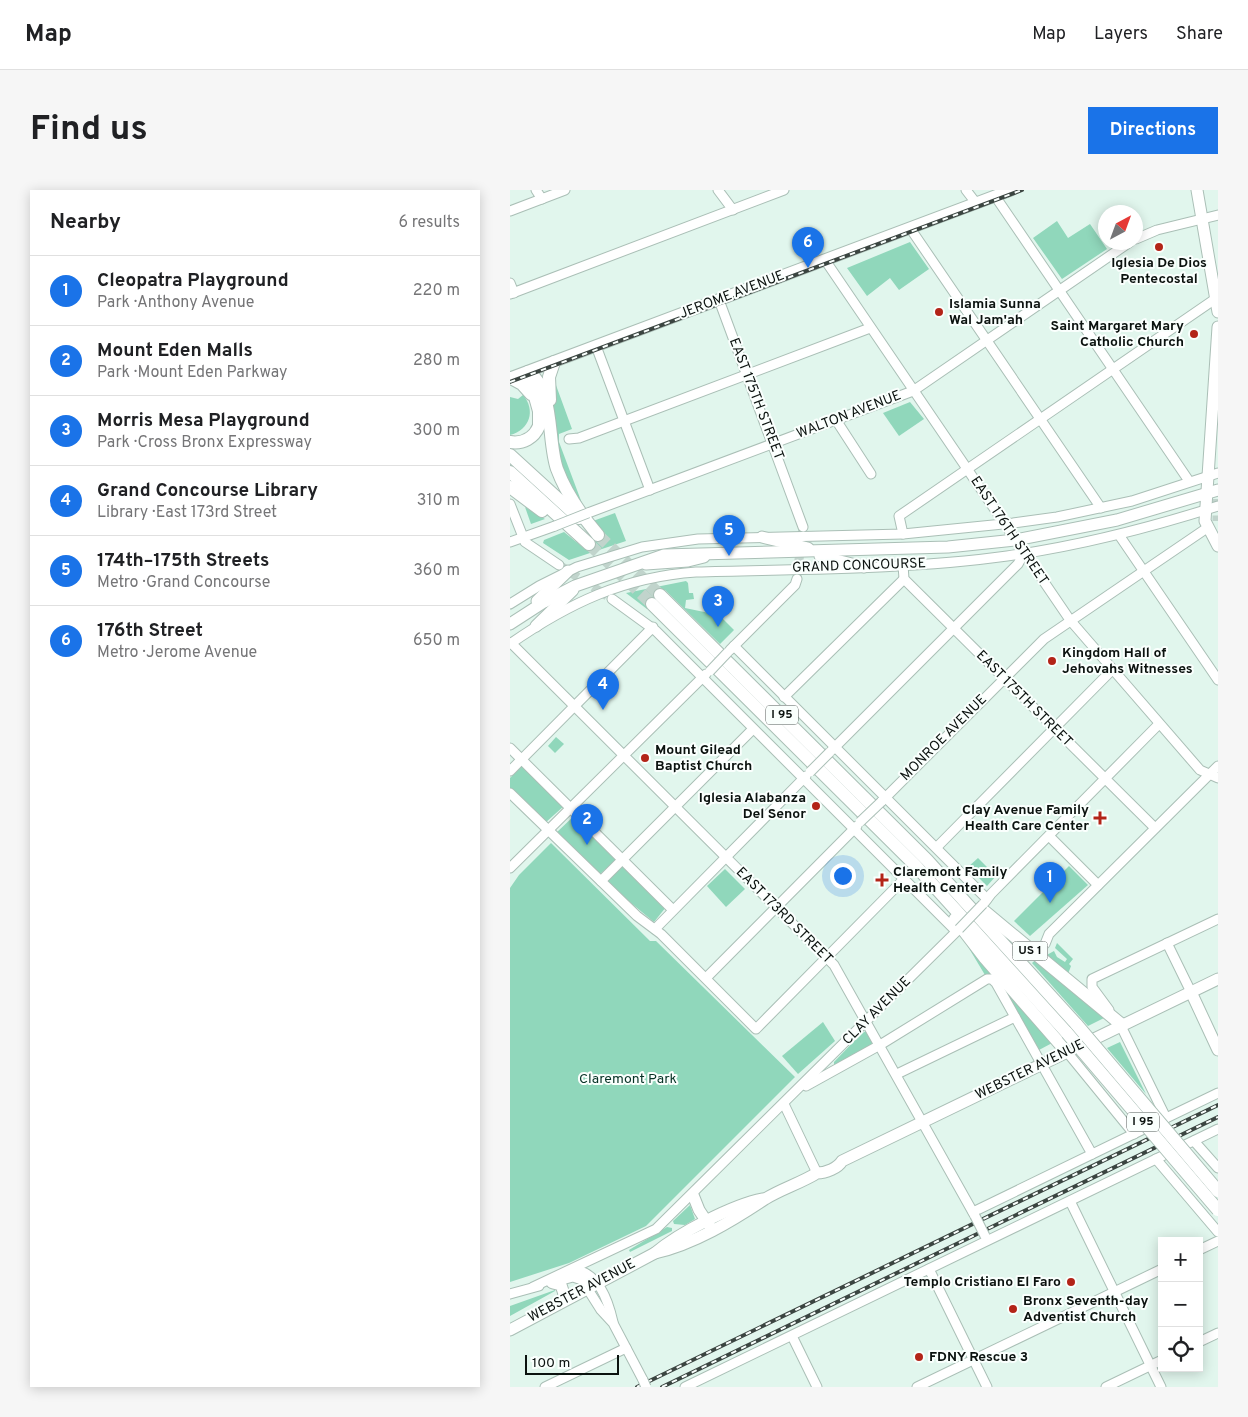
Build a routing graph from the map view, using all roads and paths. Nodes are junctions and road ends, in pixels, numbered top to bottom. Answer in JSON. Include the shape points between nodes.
{"nodes":[{"id":1,"x":536,"y":190,"type":"edge"},
{"id":2,"x":565,"y":190,"type":"edge"},
{"id":3,"x":718,"y":190,"type":"edge"},
{"id":4,"x":784,"y":190,"type":"edge"},
{"id":5,"x":966,"y":190,"type":"edge"},
{"id":6,"x":1011,"y":190,"type":"edge"},
{"id":7,"x":1197,"y":190,"type":"edge"},
{"id":8,"x":995,"y":196,"type":"junction"},
{"id":9,"x":542,"y":199,"type":"junction"},
{"id":10,"x":976,"y":203,"type":"junction"},
{"id":11,"x":733,"y":210,"type":"junction"},
{"id":12,"x":510,"y":211,"type":"edge"},
{"id":13,"x":1218,"y":215,"type":"edge"},
{"id":14,"x":1202,"y":219,"type":"junction"},
{"id":15,"x":910,"y":228,"type":"junction"},
{"id":16,"x":1143,"y":236,"type":"edge"},
{"id":17,"x":1119,"y":250,"type":"edge"},
{"id":18,"x":825,"y":260,"type":"junction"},
{"id":19,"x":510,"y":283,"type":"edge"},
{"id":20,"x":1059,"y":292,"type":"junction"},
{"id":21,"x":512,"y":293,"type":"edge"},
{"id":22,"x":1217,"y":297,"type":"edge"},
{"id":23,"x":719,"y":300,"type":"junction"},
{"id":24,"x":1218,"y":312,"type":"edge"},
{"id":25,"x":1218,"y":327,"type":"edge"},
{"id":26,"x":870,"y":328,"type":"junction"},
{"id":27,"x":987,"y":342,"type":"junction"},
{"id":28,"x":596,"y":346,"type":"junction"},
{"id":29,"x":554,"y":362,"type":"junction"},
{"id":30,"x":1216,"y":367,"type":"edge"},
{"id":31,"x":1113,"y":370,"type":"junction"},
{"id":32,"x":528,"y":372,"type":"junction"},
{"id":33,"x":746,"y":375,"type":"junction"},
{"id":34,"x":511,"y":378,"type":"edge"},
{"id":35,"x":913,"y":391,"type":"junction"},
{"id":36,"x":538,"y":407,"type":"junction"},
{"id":37,"x":1218,"y":412,"type":"edge"},
{"id":38,"x":836,"y":420,"type":"junction"},
{"id":39,"x":1040,"y":420,"type":"junction"},
{"id":40,"x":624,"y":421,"type":"junction"},
{"id":41,"x":550,"y":428,"type":"junction"},
{"id":42,"x":569,"y":440,"type":"dead end"},
{"id":43,"x":510,"y":442,"type":"edge"},
{"id":44,"x":772,"y":444,"type":"junction"},
{"id":45,"x":510,"y":455,"type":"edge"},
{"id":46,"x":967,"y":469,"type":"junction"},
{"id":47,"x":1213,"y":471,"type":"edge"},
{"id":48,"x":510,"y":472,"type":"edge"},
{"id":49,"x":872,"y":474,"type":"dead end"},
{"id":50,"x":1189,"y":481,"type":"junction"},
{"id":51,"x":510,"y":487,"type":"edge"},
{"id":52,"x":650,"y":490,"type":"junction"},
{"id":53,"x":1218,"y":490,"type":"edge"},
{"id":54,"x":1206,"y":494,"type":"junction"},
{"id":55,"x":510,"y":504,"type":"edge"},
{"id":56,"x":1218,"y":506,"type":"edge"},
{"id":57,"x":1101,"y":508,"type":"junction"},
{"id":58,"x":1205,"y":510,"type":"junction"},
{"id":59,"x":559,"y":523,"type":"junction"},
{"id":60,"x":1004,"y":524,"type":"junction"},
{"id":61,"x":803,"y":527,"type":"tunnel mouth"},
{"id":62,"x":1213,"y":532,"type":"edge"},
{"id":63,"x":903,"y":534,"type":"junction"},
{"id":64,"x":1119,"y":534,"type":"junction"},
{"id":65,"x":762,"y":537,"type":"junction"},
{"id":66,"x":523,"y":538,"type":"junction"},
{"id":67,"x":593,"y":540,"type":"junction"},
{"id":68,"x":1015,"y":540,"type":"junction"},
{"id":69,"x":510,"y":542,"type":"edge"},
{"id":70,"x":1218,"y":546,"type":"edge"},
{"id":71,"x":807,"y":552,"type":"junction"},
{"id":72,"x":824,"y":552,"type":"junction"},
{"id":73,"x":1024,"y":553,"type":"junction"},
{"id":74,"x":903,"y":565,"type":"junction"},
{"id":75,"x":864,"y":567,"type":"junction"},
{"id":76,"x":564,"y":568,"type":"junction"},
{"id":77,"x":1143,"y":571,"type":"junction"},
{"id":78,"x":797,"y":579,"type":"tunnel mouth"},
{"id":79,"x":904,"y":579,"type":"junction"},
{"id":80,"x":580,"y":584,"type":"junction"},
{"id":81,"x":612,"y":599,"type":"tunnel mouth"},
{"id":82,"x":510,"y":604,"type":"edge"},
{"id":83,"x":520,"y":618,"type":"junction"},
{"id":84,"x":1070,"y":620,"type":"junction"},
{"id":85,"x":510,"y":624,"type":"edge"},
{"id":86,"x":536,"y":626,"type":"junction"},
{"id":87,"x":653,"y":627,"type":"junction"},
{"id":88,"x":953,"y":628,"type":"junction"},
{"id":89,"x":511,"y":644,"type":"edge"},
{"id":90,"x":731,"y":649,"type":"junction"},
{"id":91,"x":1112,"y":670,"type":"junction"},
{"id":92,"x":703,"y":678,"type":"junction"},
{"id":93,"x":1004,"y":678,"type":"junction"},
{"id":94,"x":1218,"y":680,"type":"edge"},
{"id":95,"x":784,"y":697,"type":"junction"},
{"id":96,"x":574,"y":707,"type":"junction"},
{"id":97,"x":1160,"y":724,"type":"junction"},
{"id":98,"x":1054,"y":728,"type":"junction"},
{"id":99,"x":753,"y":729,"type":"junction"},
{"id":100,"x":510,"y":748,"type":"edge"},
{"id":101,"x":833,"y":749,"type":"junction"},
{"id":102,"x":624,"y":756,"type":"junction"},
{"id":103,"x":522,"y":759,"type":"junction"},
{"id":104,"x":1218,"y":766,"type":"edge"},
{"id":105,"x":510,"y":771,"type":"edge"},
{"id":106,"x":1208,"y":775,"type":"junction"},
{"id":107,"x":807,"y":776,"type":"junction"},
{"id":108,"x":1218,"y":778,"type":"edge"},
{"id":109,"x":1105,"y":779,"type":"junction"},
{"id":110,"x":510,"y":793,"type":"edge"},
{"id":111,"x":883,"y":799,"type":"junction"},
{"id":112,"x":675,"y":807,"type":"junction"},
{"id":113,"x":572,"y":809,"type":"junction"},
{"id":114,"x":857,"y":826,"type":"junction"},
{"id":115,"x":1155,"y":828,"type":"junction"},
{"id":116,"x":548,"y":830,"type":"junction"},
{"id":117,"x":1049,"y":836,"type":"junction"},
{"id":118,"x":936,"y":847,"type":"junction"},
{"id":119,"x":726,"y":857,"type":"junction"},
{"id":120,"x":623,"y":860,"type":"junction"},
{"id":121,"x":510,"y":868,"type":"edge"},
{"id":122,"x":940,"y":874,"type":"junction"},
{"id":123,"x":904,"y":879,"type":"junction"},
{"id":124,"x":601,"y":881,"type":"junction"},
{"id":125,"x":1098,"y":885,"type":"junction"},
{"id":126,"x":944,"y":896,"type":"junction"},
{"id":127,"x":985,"y":902,"type":"junction"},
{"id":128,"x":776,"y":907,"type":"junction"},
{"id":129,"x":673,"y":910,"type":"junction"},
{"id":130,"x":1218,"y":918,"type":"edge"},
{"id":131,"x":655,"y":929,"type":"junction"},
{"id":132,"x":958,"y":930,"type":"junction"},
{"id":133,"x":1167,"y":943,"type":"junction"},
{"id":134,"x":1045,"y":944,"type":"dead end"},
{"id":135,"x":827,"y":957,"type":"junction"},
{"id":136,"x":706,"y":978,"type":"junction"},
{"id":137,"x":1218,"y":979,"type":"edge"},
{"id":138,"x":1190,"y":992,"type":"junction"},
{"id":139,"x":1014,"y":1017,"type":"junction"},
{"id":140,"x":867,"y":1022,"type":"junction"},
{"id":141,"x":1122,"y":1025,"type":"junction"},
{"id":142,"x":1072,"y":1029,"type":"junction"},
{"id":143,"x":880,"y":1045,"type":"junction"},
{"id":144,"x":1218,"y":1050,"type":"edge"},
{"id":145,"x":1067,"y":1052,"type":"junction"},
{"id":146,"x":1042,"y":1064,"type":"junction"},
{"id":147,"x":897,"y":1074,"type":"junction"},
{"id":148,"x":797,"y":1090,"type":"junction"},
{"id":149,"x":1218,"y":1093,"type":"edge"},
{"id":150,"x":784,"y":1104,"type":"junction"},
{"id":151,"x":1166,"y":1118,"type":"junction"},
{"id":152,"x":924,"y":1122,"type":"junction"},
{"id":153,"x":1218,"y":1129,"type":"edge"},
{"id":154,"x":1134,"y":1134,"type":"junction"},
{"id":155,"x":1194,"y":1141,"type":"junction"},
{"id":156,"x":1092,"y":1154,"type":"junction"},
{"id":157,"x":1156,"y":1159,"type":"junction"},
{"id":158,"x":1218,"y":1168,"type":"edge"},
{"id":159,"x":817,"y":1173,"type":"junction"},
{"id":160,"x":1218,"y":1191,"type":"edge"},
{"id":161,"x":692,"y":1194,"type":"junction"},
{"id":162,"x":1070,"y":1201,"type":"junction"},
{"id":163,"x":1218,"y":1210,"type":"edge"},
{"id":164,"x":974,"y":1214,"type":"junction"},
{"id":165,"x":709,"y":1226,"type":"junction"},
{"id":166,"x":1218,"y":1232,"type":"edge"},
{"id":167,"x":986,"y":1238,"type":"junction"},
{"id":168,"x":1218,"y":1241,"type":"edge"},
{"id":169,"x":1203,"y":1248,"type":"edge"},
{"id":170,"x":572,"y":1269,"type":"junction"},
{"id":171,"x":929,"y":1269,"type":"junction"},
{"id":172,"x":1158,"y":1270,"type":"edge"},
{"id":173,"x":552,"y":1283,"type":"junction"},
{"id":174,"x":593,"y":1285,"type":"junction"},
{"id":175,"x":533,"y":1287,"type":"junction"},
{"id":176,"x":1115,"y":1291,"type":"junction"},
{"id":177,"x":510,"y":1294,"type":"edge"},
{"id":178,"x":563,"y":1300,"type":"junction"},
{"id":179,"x":510,"y":1330,"type":"edge"},
{"id":180,"x":1218,"y":1333,"type":"edge"},
{"id":181,"x":792,"y":1336,"type":"junction"},
{"id":182,"x":1203,"y":1340,"type":"edge"},
{"id":183,"x":626,"y":1348,"type":"junction"},
{"id":184,"x":973,"y":1360,"type":"junction"},
{"id":185,"x":1158,"y":1362,"type":"edge"},
{"id":186,"x":1151,"y":1365,"type":"junction"},
{"id":187,"x":644,"y":1384,"type":"edge"},
{"id":188,"x":545,"y":1387,"type":"edge"},
{"id":189,"x":685,"y":1387,"type":"edge"},
{"id":190,"x":817,"y":1387,"type":"edge"},
{"id":191,"x":917,"y":1387,"type":"edge"},
{"id":192,"x":986,"y":1387,"type":"edge"},
{"id":193,"x":1106,"y":1387,"type":"edge"},
{"id":194,"x":1161,"y":1387,"type":"edge"}],
"edges":[{"from":1,"to":9,"type":"street"},
{"from":2,"to":9,"type":"street"},
{"from":3,"to":11,"type":"street"},
{"from":4,"to":11,"type":"street"},
{"from":5,"to":10,"type":"street"},
{"from":6,"to":8,"type":"main road","name":"JEROME AVENUE"},
{"from":7,"to":14,"type":"main road"},
{"from":8,"to":10,"type":"main road","name":"JEROME AVENUE"},
{"from":8,"to":20,"type":"street"},
{"from":9,"to":12,"type":"street"},
{"from":10,"to":15,"type":"main road","name":"JEROME AVENUE"},
{"from":11,"to":21,"type":"street"},
{"from":13,"to":14,"type":"street"},
{"from":14,"to":16,"type":"street"},
{"from":14,"to":22,"type":"main road"},
{"from":15,"to":18,"type":"main road","name":"JEROME AVENUE"},
{"from":15,"to":27,"type":"street"},
{"from":17,"to":20,"type":"street","name":"WALTON AVENUE"},
{"from":18,"to":23,"type":"main road","name":"JEROME AVENUE"},
{"from":18,"to":26,"type":"street","name":"EAST 176TH STREET"},
{"from":19,"to":21,"type":"street"},
{"from":20,"to":27,"type":"street","name":"WALTON AVENUE"},
{"from":20,"to":31,"type":"street"},
{"from":22,"to":24,"type":"main road"},
{"from":22,"to":31,"type":"street"},
{"from":23,"to":28,"type":"main road","name":"JEROME AVENUE"},
{"from":23,"to":33,"type":"street","name":"EAST 175TH STREET"},
{"from":25,"to":30,"type":"main road"},
{"from":26,"to":33,"type":"street"},
{"from":26,"to":35,"type":"street","name":"EAST 176TH STREET"},
{"from":27,"to":35,"type":"street","name":"WALTON AVENUE"},
{"from":27,"to":39,"type":"street"},
{"from":28,"to":29,"type":"main road","name":"JEROME AVENUE"},
{"from":28,"to":40,"type":"street"},
{"from":29,"to":32,"type":"main road","name":"JEROME AVENUE"},
{"from":29,"to":41,"type":"highway","via":[[549,377]]},
{"from":30,"to":47,"type":"main road"},
{"from":31,"to":39,"type":"street"},
{"from":31,"to":50,"type":"street"},
{"from":32,"to":34,"type":"main road","name":"JEROME AVENUE"},
{"from":32,"to":36,"type":"highway"},
{"from":32,"to":41,"type":"highway","via":[[543,392]]},
{"from":33,"to":40,"type":"street"},
{"from":33,"to":44,"type":"street","name":"EAST 175TH STREET"},
{"from":34,"to":36,"type":"highway","via":[[527,388]]},
{"from":35,"to":38,"type":"street","name":"WALTON AVENUE"},
{"from":35,"to":46,"type":"street","name":"EAST 176TH STREET"},
{"from":36,"to":43,"type":"highway","via":[[540,424],[536,432],[524,441]]},
{"from":37,"to":47,"type":"main road"},
{"from":38,"to":44,"type":"street","name":"WALTON AVENUE"},
{"from":38,"to":49,"type":"street"},
{"from":39,"to":46,"type":"street"},
{"from":39,"to":57,"type":"street"},
{"from":40,"to":42,"type":"street"},
{"from":40,"to":52,"type":"street"},
{"from":41,"to":67,"type":"highway","via":[[552,450],[560,476]]},
{"from":44,"to":52,"type":"street","name":"WALTON AVENUE"},
{"from":44,"to":61,"type":"street","name":"EAST 175TH STREET"},
{"from":45,"to":67,"type":"highway"},
{"from":46,"to":60,"type":"street","name":"EAST 176TH STREET"},
{"from":46,"to":63,"type":"street","via":[[899,516]]},
{"from":47,"to":50,"type":"street"},
{"from":47,"to":54,"type":"main road"},
{"from":48,"to":59,"type":"highway"},
{"from":50,"to":57,"type":"street","via":[[1149,496]]},
{"from":51,"to":59,"type":"highway"},
{"from":52,"to":59,"type":"street","name":"WALTON AVENUE","bridge":true},
{"from":53,"to":54,"type":"main road","name":"GRAND CONCOURSE"},
{"from":54,"to":58,"type":"main road"},
{"from":54,"to":68,"type":"main road","name":"GRAND CONCOURSE","via":[[1117,520]]},
{"from":55,"to":66,"type":"street"},
{"from":56,"to":58,"type":"street","name":"GRAND CONCOURSE"},
{"from":57,"to":60,"type":"street"},
{"from":58,"to":62,"type":"main road"},
{"from":58,"to":64,"type":"street","name":"GRAND CONCOURSE"},
{"from":59,"to":66,"type":"street","name":"WALTON AVENUE"},
{"from":59,"to":67,"type":"highway"},
{"from":60,"to":63,"type":"street"},
{"from":60,"to":68,"type":"street","name":"EAST 176TH STREET"},
{"from":62,"to":70,"type":"main road"},
{"from":62,"to":77,"type":"street","name":"MONROE AVENUE"},
{"from":63,"to":65,"type":"street"},
{"from":64,"to":73,"type":"street","name":"GRAND CONCOURSE"},
{"from":64,"to":77,"type":"street"},
{"from":65,"to":72,"type":"main road"},
{"from":65,"to":76,"type":"street","via":[[650,545]]},
{"from":66,"to":69,"type":"street","name":"WALTON AVENUE"},
{"from":66,"to":76,"type":"street","via":[[528,545]]},
{"from":68,"to":72,"type":"main road","name":"GRAND CONCOURSE","via":[[948,547]]},
{"from":68,"to":73,"type":"street","name":"EAST 176TH STREET"},
{"from":71,"to":72,"type":"main road","name":"GRAND CONCOURSE"},
{"from":71,"to":75,"type":"main road"},
{"from":71,"to":80,"type":"main road","name":"GRAND CONCOURSE","via":[[672,554]]},
{"from":73,"to":74,"type":"street","name":"GRAND CONCOURSE"},
{"from":73,"to":84,"type":"street","name":"EAST 176TH STREET"},
{"from":73,"to":88,"type":"street","via":[[1018,564]]},
{"from":74,"to":75,"type":"street","name":"GRAND CONCOURSE"},
{"from":74,"to":79,"type":"street"},
{"from":75,"to":86,"type":"street","name":"GRAND CONCOURSE","via":[[661,576],[602,592]]},
{"from":76,"to":82,"type":"street"},
{"from":76,"to":83,"type":"main road"},
{"from":77,"to":84,"type":"street","name":"MONROE AVENUE"},
{"from":77,"to":94,"type":"street"},
{"from":78,"to":90,"type":"street","via":[[794,586]]},
{"from":79,"to":88,"type":"street","name":"EAST 175TH STREET"},
{"from":79,"to":95,"type":"street"},
{"from":80,"to":83,"type":"main road","name":"GRAND CONCOURSE"},
{"from":80,"to":86,"type":"main road"},
{"from":81,"to":87,"type":"street"},
{"from":83,"to":85,"type":"main road","name":"GRAND CONCOURSE"},
{"from":84,"to":91,"type":"street","name":"EAST 176TH STREET"},
{"from":84,"to":93,"type":"street","name":"MONROE AVENUE","via":[[1040,642]]},
{"from":86,"to":89,"type":"street","name":"GRAND CONCOURSE"},
{"from":87,"to":92,"type":"street"},
{"from":87,"to":96,"type":"street"},
{"from":88,"to":93,"type":"street","name":"EAST 175TH STREET"},
{"from":88,"to":101,"type":"street"},
{"from":89,"to":96,"type":"street","name":"EAST 173RD STREET"},
{"from":90,"to":92,"type":"street","bridge":true},
{"from":90,"to":95,"type":"street"},
{"from":91,"to":97,"type":"street","name":"EAST 176TH STREET"},
{"from":91,"to":98,"type":"street"},
{"from":92,"to":99,"type":"street"},
{"from":92,"to":102,"type":"street"},
{"from":93,"to":98,"type":"street","name":"EAST 175TH STREET"},
{"from":93,"to":111,"type":"street","name":"MONROE AVENUE"},
{"from":95,"to":101,"type":"street"},
{"from":96,"to":102,"type":"street","name":"EAST 173RD STREET"},
{"from":96,"to":103,"type":"street"},
{"from":97,"to":106,"type":"street","name":"EAST 176TH STREET"},
{"from":97,"to":109,"type":"street","name":"CLAY AVENUE"},
{"from":98,"to":109,"type":"street","name":"EAST 175TH STREET"},
{"from":98,"to":118,"type":"street"},
{"from":99,"to":107,"type":"street"},
{"from":99,"to":112,"type":"street"},
{"from":100,"to":103,"type":"street"},
{"from":101,"to":107,"type":"street","bridge":true},
{"from":101,"to":111,"type":"street"},
{"from":102,"to":112,"type":"street","name":"EAST 173RD STREET"},
{"from":102,"to":113,"type":"street"},
{"from":103,"to":105,"type":"street"},
{"from":103,"to":113,"type":"street"},
{"from":104,"to":106,"type":"street"},
{"from":106,"to":108,"type":"street","name":"EAST 176TH STREET"},
{"from":106,"to":115,"type":"street"},
{"from":107,"to":114,"type":"street"},
{"from":107,"to":119,"type":"street"},
{"from":109,"to":115,"type":"street","name":"EAST 175TH STREET"},
{"from":109,"to":117,"type":"street","name":"CLAY AVENUE"},
{"from":110,"to":116,"type":"street"},
{"from":111,"to":114,"type":"street","name":"MONROE AVENUE","bridge":true},
{"from":111,"to":118,"type":"street"},
{"from":112,"to":119,"type":"street","name":"EAST 173RD STREET"},
{"from":112,"to":120,"type":"street"},
{"from":113,"to":116,"type":"street"},
{"from":113,"to":120,"type":"street"},
{"from":114,"to":123,"type":"street"},
{"from":114,"to":128,"type":"street","name":"MONROE AVENUE"},
{"from":115,"to":125,"type":"street"},
{"from":116,"to":121,"type":"street"},
{"from":116,"to":124,"type":"street"},
{"from":117,"to":125,"type":"street"},
{"from":117,"to":127,"type":"street","name":"CLAY AVENUE"},
{"from":118,"to":127,"type":"street"},
{"from":119,"to":128,"type":"street","name":"EAST 173RD STREET"},
{"from":119,"to":129,"type":"street"},
{"from":120,"to":124,"type":"street"},
{"from":120,"to":129,"type":"street"},
{"from":122,"to":126,"type":"highway","number":"I 95","via":[[656,599]]},
{"from":122,"to":141,"type":"highway","number":"US 1"},
{"from":122,"to":142,"type":"highway","number":"I 95"},
{"from":123,"to":132,"type":"street"},
{"from":123,"to":135,"type":"street"},
{"from":124,"to":131,"type":"street"},
{"from":125,"to":134,"type":"street","via":[[1049,934]]},
{"from":126,"to":142,"type":"highway","number":"I 95"},
{"from":126,"to":145,"type":"highway","number":"US 1","via":[[977,949]]},
{"from":127,"to":132,"type":"street","name":"CLAY AVENUE","bridge":true},
{"from":128,"to":135,"type":"street","name":"EAST 173RD STREET"},
{"from":128,"to":136,"type":"street","name":"MONROE AVENUE"},
{"from":129,"to":131,"type":"street"},
{"from":130,"to":133,"type":"street"},
{"from":131,"to":136,"type":"street"},
{"from":132,"to":140,"type":"street","name":"CLAY AVENUE"},
{"from":133,"to":138,"type":"street"},
{"from":133,"to":141,"type":"street","via":[[1090,982]]},
{"from":135,"to":136,"type":"street","via":[[756,1028]]},
{"from":135,"to":140,"type":"street","name":"EAST 173RD STREET"},
{"from":137,"to":138,"type":"main road","name":"WEBSTER AVENUE"},
{"from":138,"to":141,"type":"main road","name":"WEBSTER AVENUE"},
{"from":138,"to":144,"type":"main road"},
{"from":139,"to":143,"type":"street","via":[[992,979],[986,979]]},
{"from":139,"to":146,"type":"street"},
{"from":139,"to":147,"type":"street"},
{"from":140,"to":143,"type":"street","name":"EAST 173RD STREET"},
{"from":140,"to":148,"type":"street","name":"CLAY AVENUE"},
{"from":141,"to":145,"type":"main road","name":"WEBSTER AVENUE"},
{"from":141,"to":151,"type":"street"},
{"from":142,"to":160,"type":"highway","number":"I 95","bridge":true},
{"from":142,"to":163,"type":"highway","number":"I 95","bridge":true},
{"from":143,"to":147,"type":"street","name":"EAST 173RD STREET"},
{"from":143,"to":148,"type":"street"},
{"from":145,"to":146,"type":"main road","name":"WEBSTER AVENUE"},
{"from":145,"to":154,"type":"street"},
{"from":146,"to":152,"type":"main road","name":"WEBSTER AVENUE"},
{"from":146,"to":156,"type":"street"},
{"from":147,"to":152,"type":"street","name":"EAST 173RD STREET"},
{"from":148,"to":150,"type":"street","name":"CLAY AVENUE"},
{"from":149,"to":151,"type":"street"},
{"from":150,"to":159,"type":"street"},
{"from":150,"to":161,"type":"street","name":"CLAY AVENUE"},
{"from":151,"to":154,"type":"street"},
{"from":152,"to":159,"type":"main road","name":"WEBSTER AVENUE","via":[[842,1161],[837,1159],[819,1168]]},
{"from":152,"to":164,"type":"street","name":"EAST 173RD STREET"},
{"from":153,"to":155,"type":"street"},
{"from":154,"to":156,"type":"street"},
{"from":155,"to":157,"type":"street"},
{"from":155,"to":158,"type":"street"},
{"from":156,"to":164,"type":"street"},
{"from":157,"to":162,"type":"street"},
{"from":157,"to":166,"type":"street"},
{"from":159,"to":165,"type":"main road","name":"WEBSTER AVENUE","via":[[751,1210]]},
{"from":161,"to":165,"type":"main road"},
{"from":161,"to":170,"type":"street","name":"CLAY AVENUE","via":[[656,1230]]},
{"from":162,"to":167,"type":"street"},
{"from":162,"to":176,"type":"street"},
{"from":164,"to":167,"type":"street","name":"EAST 173RD STREET","bridge":true},
{"from":165,"to":174,"type":"main road","name":"WEBSTER AVENUE","via":[[672,1249],[655,1253]]},
{"from":167,"to":171,"type":"street"},
{"from":168,"to":169,"type":"street"},
{"from":170,"to":174,"type":"street","via":[[588,1273]]},
{"from":170,"to":175,"type":"street","name":"CLAY AVENUE"},
{"from":171,"to":181,"type":"street"},
{"from":171,"to":184,"type":"street"},
{"from":172,"to":176,"type":"street"},
{"from":173,"to":174,"type":"street","name":"CLAY AVENUE","via":[[573,1277]]},
{"from":173,"to":175,"type":"street","name":"CLAY AVENUE"},
{"from":173,"to":178,"type":"main road","via":[[561,1285]]},
{"from":174,"to":178,"type":"main road","name":"WEBSTER AVENUE"},
{"from":174,"to":183,"type":"street","via":[[609,1305],[613,1323]]},
{"from":175,"to":177,"type":"street","name":"CLAY AVENUE"},
{"from":176,"to":184,"type":"street"},
{"from":176,"to":186,"type":"street"},
{"from":178,"to":179,"type":"main road","name":"WEBSTER AVENUE"},
{"from":180,"to":182,"type":"street"},
{"from":181,"to":189,"type":"street"},
{"from":181,"to":190,"type":"street"},
{"from":183,"to":187,"type":"street"},
{"from":183,"to":188,"type":"street"},
{"from":184,"to":191,"type":"street"},
{"from":184,"to":192,"type":"street"},
{"from":185,"to":186,"type":"street"},
{"from":186,"to":193,"type":"street"},
{"from":186,"to":194,"type":"street"}]}
